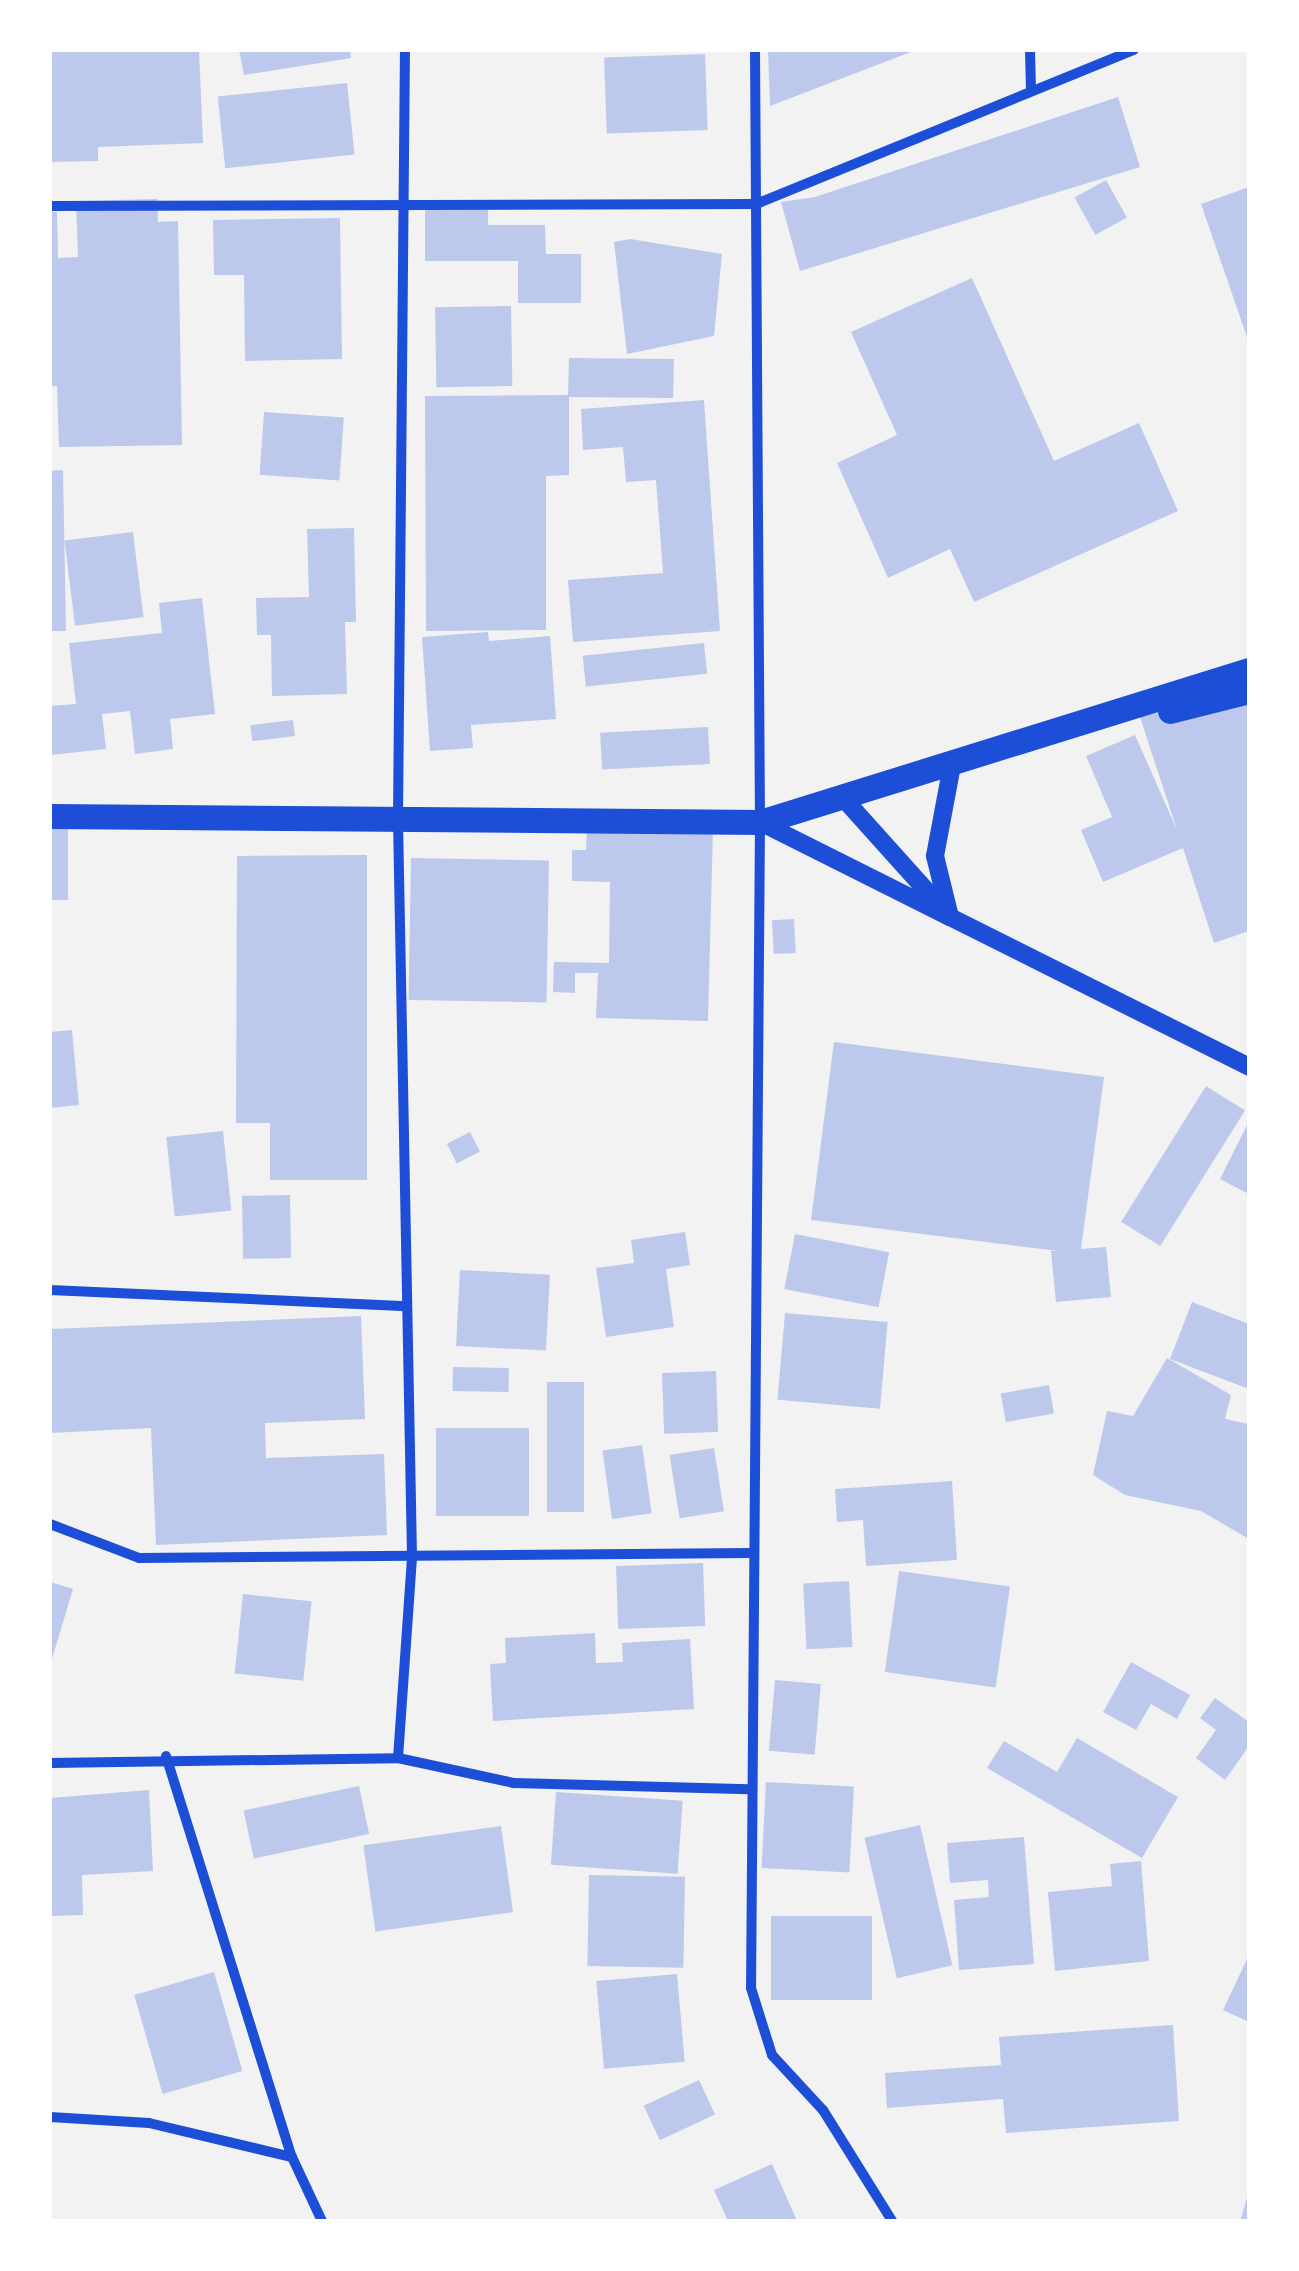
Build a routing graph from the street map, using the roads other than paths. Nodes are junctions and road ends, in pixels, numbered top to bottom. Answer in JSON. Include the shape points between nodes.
{"nodes":[{"id":1,"x":405,"y":50,"type":"edge"},
{"id":2,"x":755,"y":50,"type":"edge"},
{"id":3,"x":1030,"y":50,"type":"edge"},
{"id":4,"x":1134,"y":50,"type":"edge"},
{"id":5,"x":1030,"y":90,"type":"junction"},
{"id":6,"x":756,"y":204,"type":"junction"},
{"id":7,"x":50,"y":206,"type":"edge"},
{"id":8,"x":403,"y":209,"type":"junction"},
{"id":9,"x":1249,"y":670,"type":"edge"},
{"id":10,"x":1249,"y":691,"type":"edge"},
{"id":11,"x":952,"y":765,"type":"junction"},
{"id":12,"x":845,"y":800,"type":"junction"},
{"id":13,"x":50,"y":816,"type":"edge"},
{"id":14,"x":398,"y":817,"type":"junction"},
{"id":15,"x":760,"y":822,"type":"junction"},
{"id":16,"x":950,"y":917,"type":"junction"},
{"id":17,"x":1249,"y":1067,"type":"edge"},
{"id":18,"x":50,"y":1290,"type":"edge"},
{"id":19,"x":407,"y":1306,"type":"junction"},
{"id":20,"x":50,"y":1524,"type":"edge"},
{"id":21,"x":751,"y":1553,"type":"junction"},
{"id":22,"x":412,"y":1556,"type":"junction"},
{"id":23,"x":166,"y":1756,"type":"junction"},
{"id":24,"x":398,"y":1758,"type":"junction"},
{"id":25,"x":50,"y":1763,"type":"edge"},
{"id":26,"x":749,"y":1789,"type":"junction"},
{"id":27,"x":50,"y":2117,"type":"edge"},
{"id":28,"x":292,"y":2156,"type":"junction"},
{"id":29,"x":322,"y":2221,"type":"edge"},
{"id":30,"x":892,"y":2221,"type":"edge"}],
"edges":[{"from":1,"to":8,"type":"street"},
{"from":2,"to":6,"type":"street"},
{"from":3,"to":5,"type":"street"},
{"from":4,"to":5,"type":"street"},
{"from":5,"to":6,"type":"street"},
{"from":6,"to":8,"type":"street"},
{"from":6,"to":15,"type":"street"},
{"from":7,"to":8,"type":"street"},
{"from":8,"to":14,"type":"street"},
{"from":9,"to":11,"type":"main road"},
{"from":10,"to":11,"type":"main road"},
{"from":11,"to":12,"type":"main road"},
{"from":11,"to":16,"type":"street","via":[[935,856]]},
{"from":12,"to":15,"type":"main road"},
{"from":12,"to":16,"type":"street"},
{"from":13,"to":14,"type":"main road"},
{"from":14,"to":15,"type":"main road"},
{"from":14,"to":19,"type":"street"},
{"from":15,"to":16,"type":"street"},
{"from":15,"to":21,"type":"street"},
{"from":16,"to":17,"type":"street"},
{"from":18,"to":19,"type":"street"},
{"from":19,"to":22,"type":"street"},
{"from":20,"to":22,"type":"street","via":[[139,1558]]},
{"from":21,"to":22,"type":"street"},
{"from":21,"to":26,"type":"street"},
{"from":22,"to":24,"type":"street"},
{"from":23,"to":24,"type":"street"},
{"from":23,"to":25,"type":"street"},
{"from":23,"to":28,"type":"street"},
{"from":24,"to":26,"type":"street","via":[[514,1783]]},
{"from":26,"to":30,"type":"street","via":[[750,1988],[772,2055],[822,2110]]},
{"from":27,"to":28,"type":"street","via":[[149,2124]]},
{"from":28,"to":29,"type":"street"}]}
